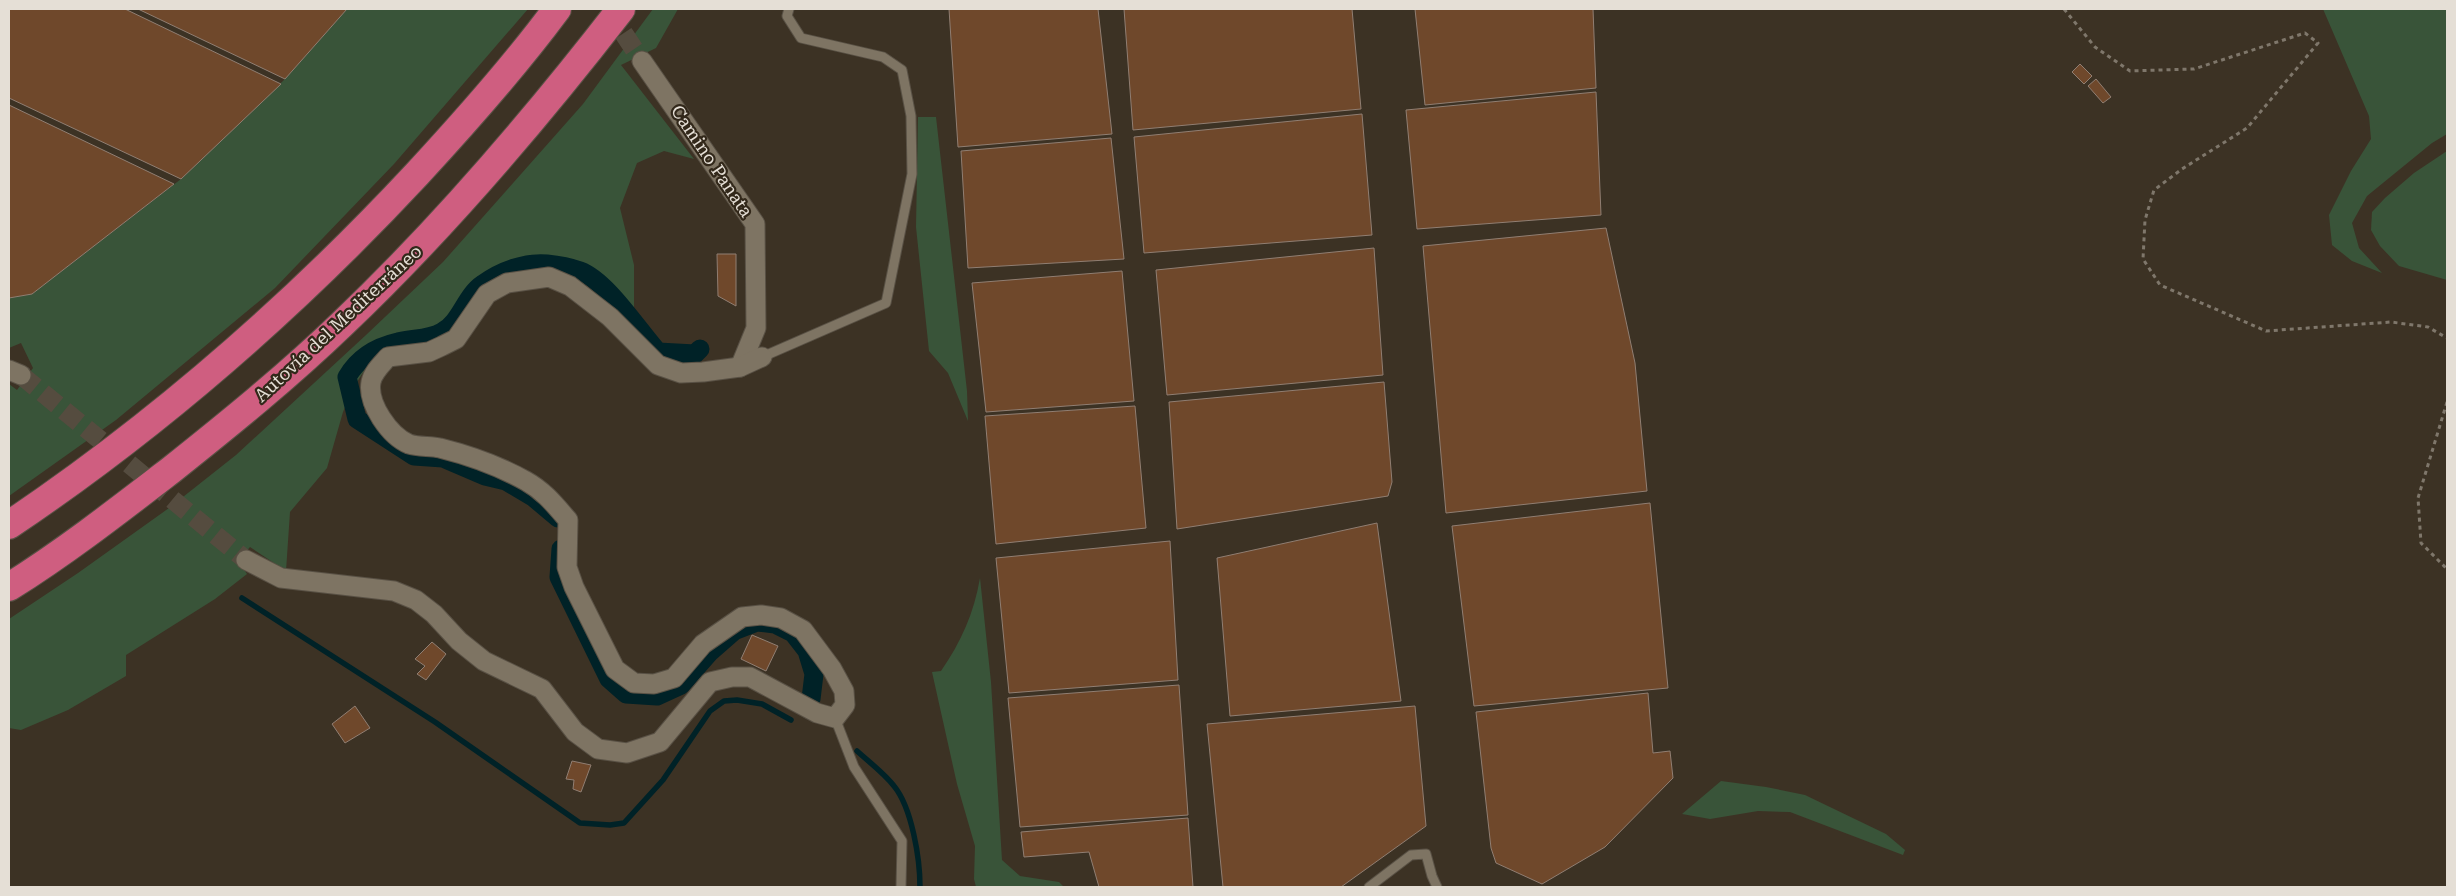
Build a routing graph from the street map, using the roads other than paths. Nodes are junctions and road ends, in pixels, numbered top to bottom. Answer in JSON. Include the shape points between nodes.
{"nodes":[{"id":1,"x":557,"y":9,"type":"edge"},
{"id":2,"x":621,"y":9,"type":"edge"},
{"id":3,"x":789,"y":9,"type":"edge"},
{"id":4,"x":642,"y":61,"type":"tunnel mouth"},
{"id":5,"x":762,"y":357,"type":"joint"},
{"id":6,"x":740,"y":367,"type":"junction"},
{"id":7,"x":9,"y":525,"type":"edge"},
{"id":8,"x":246,"y":560,"type":"tunnel mouth"},
{"id":9,"x":9,"y":587,"type":"edge"},
{"id":10,"x":835,"y":718,"type":"junction"},
{"id":11,"x":901,"y":887,"type":"edge"},
{"id":12,"x":1369,"y":887,"type":"edge"},
{"id":13,"x":1437,"y":887,"type":"edge"}],
"edges":[{"from":1,"to":7,"type":"highway","via":[[454,134],[363,232],[264,327],[161,414]]},
{"from":2,"to":9,"type":"highway","name":"Autovía del Mediterráneo","via":[[556,93],[450,213],[342,324],[233,421],[134,498]]},
{"from":3,"to":5,"type":"lane","via":[[787,16],[801,38],[883,56],[902,70],[911,116],[912,174],[886,303]]},
{"from":4,"to":6,"type":"street","name":"Camino Panata","via":[[755,224],[756,328]]},
{"from":5,"to":6,"type":"street"},
{"from":6,"to":10,"type":"street","via":[[681,372],[658,365],[610,317],[570,286],[548,278],[507,284],[487,294],[456,339],[442,346],[429,352],[388,356],[371,381],[371,394],[377,413],[409,444],[440,448],[479,461],[526,481],[546,494],[568,520],[567,567],[585,611],[615,669],[634,683],[654,684],[674,678],[703,644],[742,617],[781,618],[803,630],[844,691],[845,705]]},
{"from":8,"to":10,"type":"street","via":[[281,578],[394,591],[416,600],[484,661],[542,690],[575,732],[598,749],[627,753],[660,742],[710,682],[732,677],[750,677],[817,713]]},
{"from":10,"to":11,"type":"lane","via":[[854,767],[902,841]]},
{"from":12,"to":13,"type":"lane","via":[[1411,856],[1426,854]]}]}
